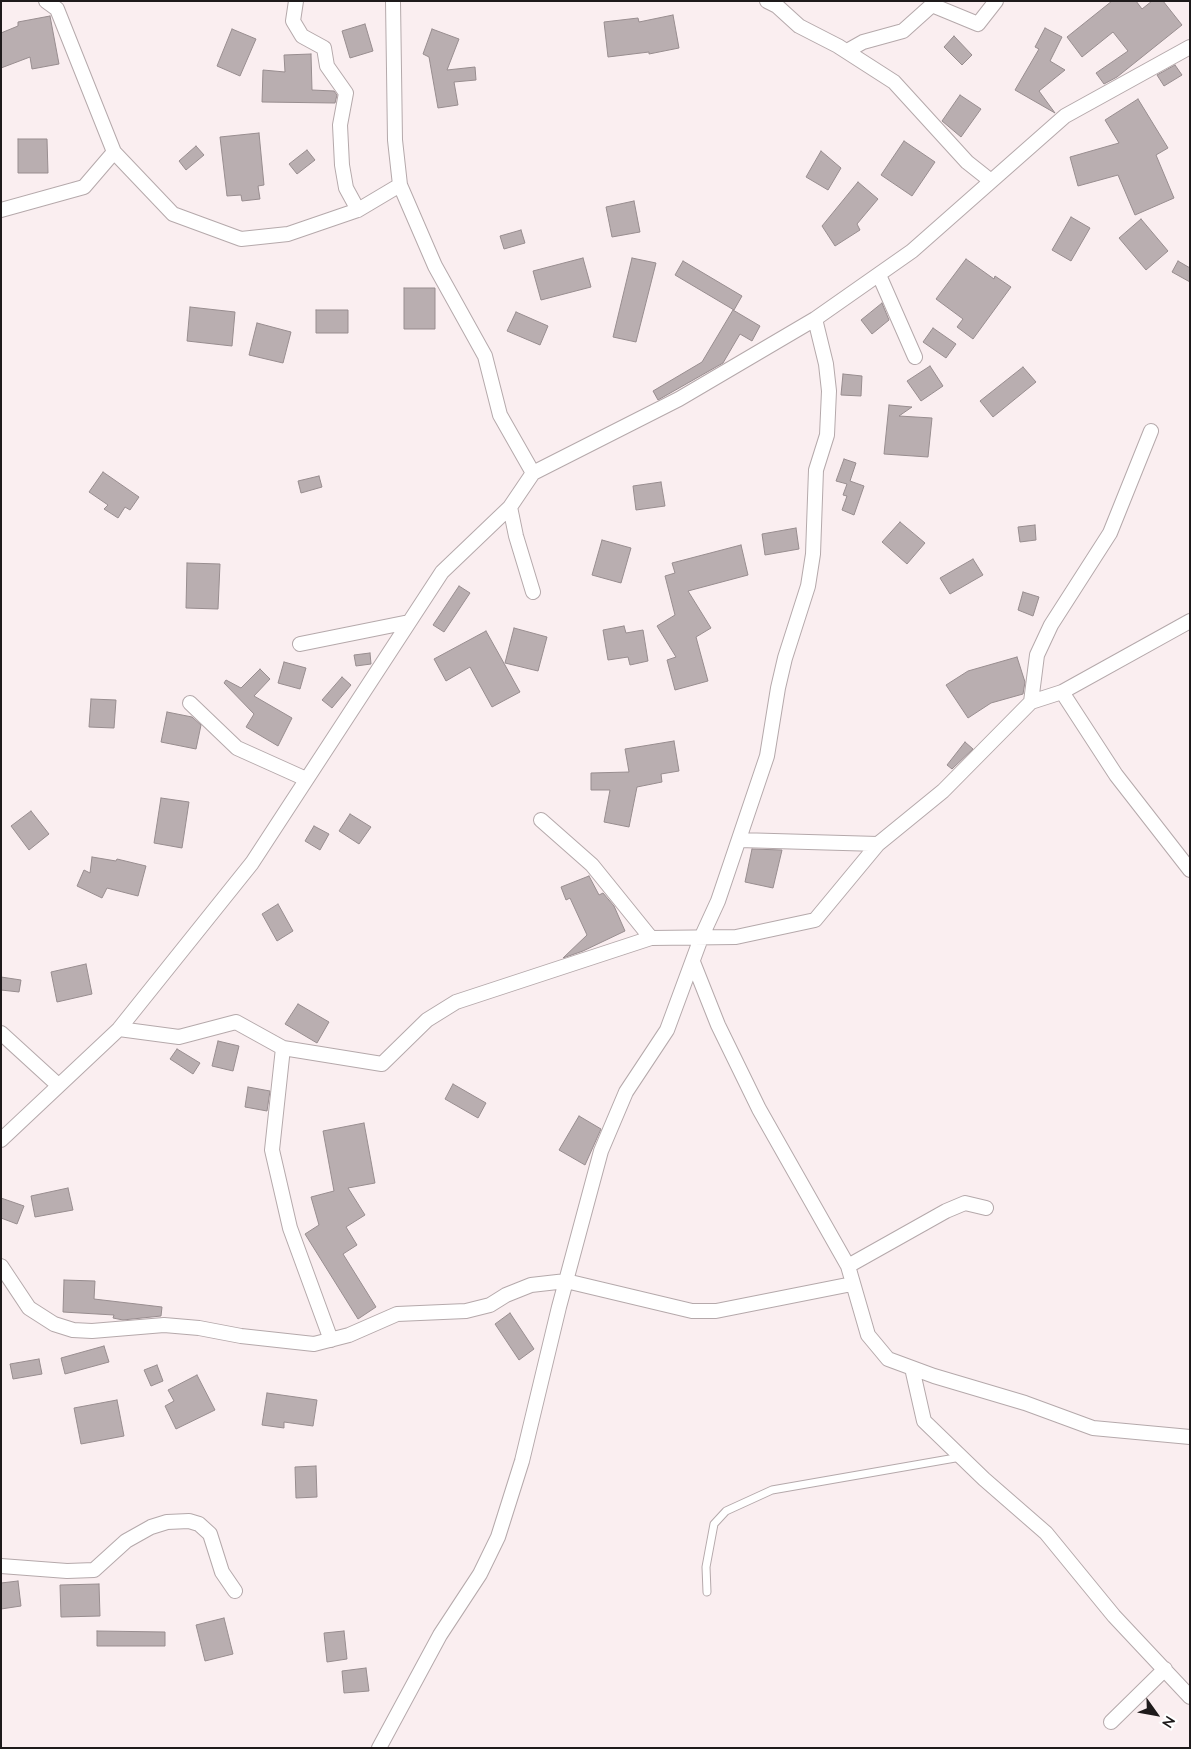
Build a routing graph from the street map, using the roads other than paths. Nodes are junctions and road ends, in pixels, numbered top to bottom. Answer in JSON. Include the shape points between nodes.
{"nodes":[{"id":1,"x":46,"y":1,"type":"edge"},
{"id":2,"x":296,"y":1,"type":"edge"},
{"id":3,"x":393,"y":1,"type":"edge"},
{"id":4,"x":767,"y":1,"type":"edge"},
{"id":5,"x":996,"y":1,"type":"edge"},
{"id":6,"x":1190,"y":47,"type":"edge"},
{"id":7,"x":846,"y":51,"type":"junction"},
{"id":8,"x":114,"y":152,"type":"junction"},
{"id":9,"x":991,"y":182,"type":"junction"},
{"id":10,"x":400,"y":185,"type":"junction"},
{"id":11,"x":1,"y":210,"type":"edge"},
{"id":12,"x":358,"y":210,"type":"junction"},
{"id":13,"x":879,"y":275,"type":"junction"},
{"id":14,"x":814,"y":319,"type":"junction"},
{"id":15,"x":915,"y":357,"type":"dead end"},
{"id":16,"x":1151,"y":430,"type":"dead end"},
{"id":17,"x":534,"y":472,"type":"junction"},
{"id":18,"x":510,"y":507,"type":"junction"},
{"id":19,"x":533,"y":592,"type":"dead end"},
{"id":20,"x":1190,"y":621,"type":"edge"},
{"id":21,"x":409,"y":622,"type":"junction"},
{"id":22,"x":300,"y":644,"type":"dead end"},
{"id":23,"x":1062,"y":692,"type":"junction"},
{"id":24,"x":1030,"y":702,"type":"junction"},
{"id":25,"x":190,"y":703,"type":"dead end"},
{"id":26,"x":306,"y":779,"type":"junction"},
{"id":27,"x":541,"y":820,"type":"dead end"},
{"id":28,"x":739,"y":840,"type":"junction"},
{"id":29,"x":878,"y":844,"type":"junction"},
{"id":30,"x":1190,"y":870,"type":"edge"},
{"id":31,"x":651,"y":938,"type":"junction"},
{"id":32,"x":701,"y":938,"type":"junction"},
{"id":33,"x":692,"y":962,"type":"junction"},
{"id":34,"x":119,"y":1029,"type":"junction"},
{"id":35,"x":1,"y":1033,"type":"edge"},
{"id":36,"x":283,"y":1048,"type":"junction"},
{"id":37,"x":58,"y":1085,"type":"junction"},
{"id":38,"x":1,"y":1140,"type":"edge"},
{"id":39,"x":986,"y":1208,"type":"dead end"},
{"id":40,"x":1,"y":1266,"type":"edge"},
{"id":41,"x":848,"y":1266,"type":"junction"},
{"id":42,"x":566,"y":1281,"type":"junction"},
{"id":43,"x":852,"y":1284,"type":"junction"},
{"id":44,"x":331,"y":1340,"type":"junction"},
{"id":45,"x":912,"y":1368,"type":"junction"},
{"id":46,"x":1190,"y":1437,"type":"edge"},
{"id":47,"x":961,"y":1457,"type":"junction"},
{"id":48,"x":1,"y":1566,"type":"edge"},
{"id":49,"x":235,"y":1591,"type":"dead end"},
{"id":50,"x":707,"y":1592,"type":"dead end"},
{"id":51,"x":1164,"y":1669,"type":"junction"},
{"id":52,"x":1190,"y":1697,"type":"edge"},
{"id":53,"x":1111,"y":1722,"type":"dead end"},
{"id":54,"x":379,"y":1748,"type":"edge"}],
"edges":[{"from":1,"to":8,"type":"street","via":[[57,9]]},
{"from":2,"to":12,"type":"street","via":[[294,21],[302,36],[324,48],[327,66],[346,93],[340,125],[342,165],[346,188]]},
{"from":3,"to":10,"type":"street","via":[[395,140]]},
{"from":4,"to":7,"type":"street","via":[[799,26]]},
{"from":5,"to":7,"type":"street","via":[[978,24],[932,5],[903,31],[863,42]]},
{"from":6,"to":9,"type":"street","via":[[1065,116]]},
{"from":7,"to":9,"type":"street","via":[[894,82],[967,162]]},
{"from":8,"to":11,"type":"street","via":[[84,187]]},
{"from":8,"to":12,"type":"street","via":[[173,214],[241,240],[288,234]]},
{"from":9,"to":13,"type":"street","via":[[912,251]]},
{"from":10,"to":12,"type":"street"},
{"from":10,"to":17,"type":"street","via":[[435,266],[484,356],[500,414]]},
{"from":13,"to":14,"type":"street"},
{"from":13,"to":15,"type":"street"},
{"from":14,"to":17,"type":"street","via":[[678,399]]},
{"from":14,"to":28,"type":"street","via":[[826,364],[829,391],[827,435],[816,470],[813,554],[808,586],[778,688],[768,756]]},
{"from":16,"to":24,"type":"street","via":[[1110,533],[1051,625],[1037,655]]},
{"from":17,"to":18,"type":"street"},
{"from":18,"to":19,"type":"street"},
{"from":18,"to":21,"type":"street","via":[[442,572]]},
{"from":20,"to":23,"type":"street"},
{"from":21,"to":22,"type":"street"},
{"from":21,"to":26,"type":"street"},
{"from":23,"to":24,"type":"street"},
{"from":23,"to":30,"type":"street","via":[[1116,775]]},
{"from":24,"to":29,"type":"street","via":[[943,791]]},
{"from":25,"to":26,"type":"street","via":[[237,748]]},
{"from":26,"to":34,"type":"street","via":[[252,863]]},
{"from":27,"to":31,"type":"street","via":[[592,865]]},
{"from":28,"to":29,"type":"street"},
{"from":28,"to":32,"type":"street"},
{"from":29,"to":32,"type":"street","via":[[815,920],[736,937]]},
{"from":31,"to":32,"type":"street"},
{"from":31,"to":36,"type":"street","via":[[456,1002],[427,1020],[382,1064]]},
{"from":32,"to":33,"type":"street"},
{"from":33,"to":41,"type":"street","via":[[759,1109]]},
{"from":33,"to":42,"type":"street","via":[[667,1030],[626,1092],[601,1151]]},
{"from":34,"to":36,"type":"street","via":[[179,1038],[236,1022]]},
{"from":34,"to":37,"type":"street"},
{"from":35,"to":37,"type":"street"},
{"from":36,"to":44,"type":"street","via":[[272,1150],[290,1228]]},
{"from":37,"to":38,"type":"street"},
{"from":39,"to":41,"type":"street","via":[[965,1203]]},
{"from":40,"to":44,"type":"street","via":[[29,1308],[54,1324],[73,1330],[164,1326],[314,1344]]},
{"from":41,"to":43,"type":"street"},
{"from":42,"to":43,"type":"street","via":[[692,1311],[716,1311]]},
{"from":42,"to":44,"type":"street","via":[[530,1285],[490,1305],[466,1311],[397,1314],[372,1327]]},
{"from":42,"to":54,"type":"street","via":[[522,1461],[498,1537]]},
{"from":43,"to":45,"type":"street","via":[[868,1335],[888,1358]]},
{"from":45,"to":46,"type":"street","via":[[1093,1428]]},
{"from":45,"to":47,"type":"street","via":[[924,1421]]},
{"from":47,"to":50,"type":"lane","via":[[772,1490],[726,1511],[714,1524],[706,1567]]},
{"from":47,"to":51,"type":"street","via":[[1046,1533],[1114,1616]]},
{"from":48,"to":49,"type":"street","via":[[94,1570],[126,1541],[151,1527],[166,1522],[189,1521],[199,1524],[210,1534],[222,1572]]},
{"from":51,"to":52,"type":"street"},
{"from":51,"to":53,"type":"street"}]}
